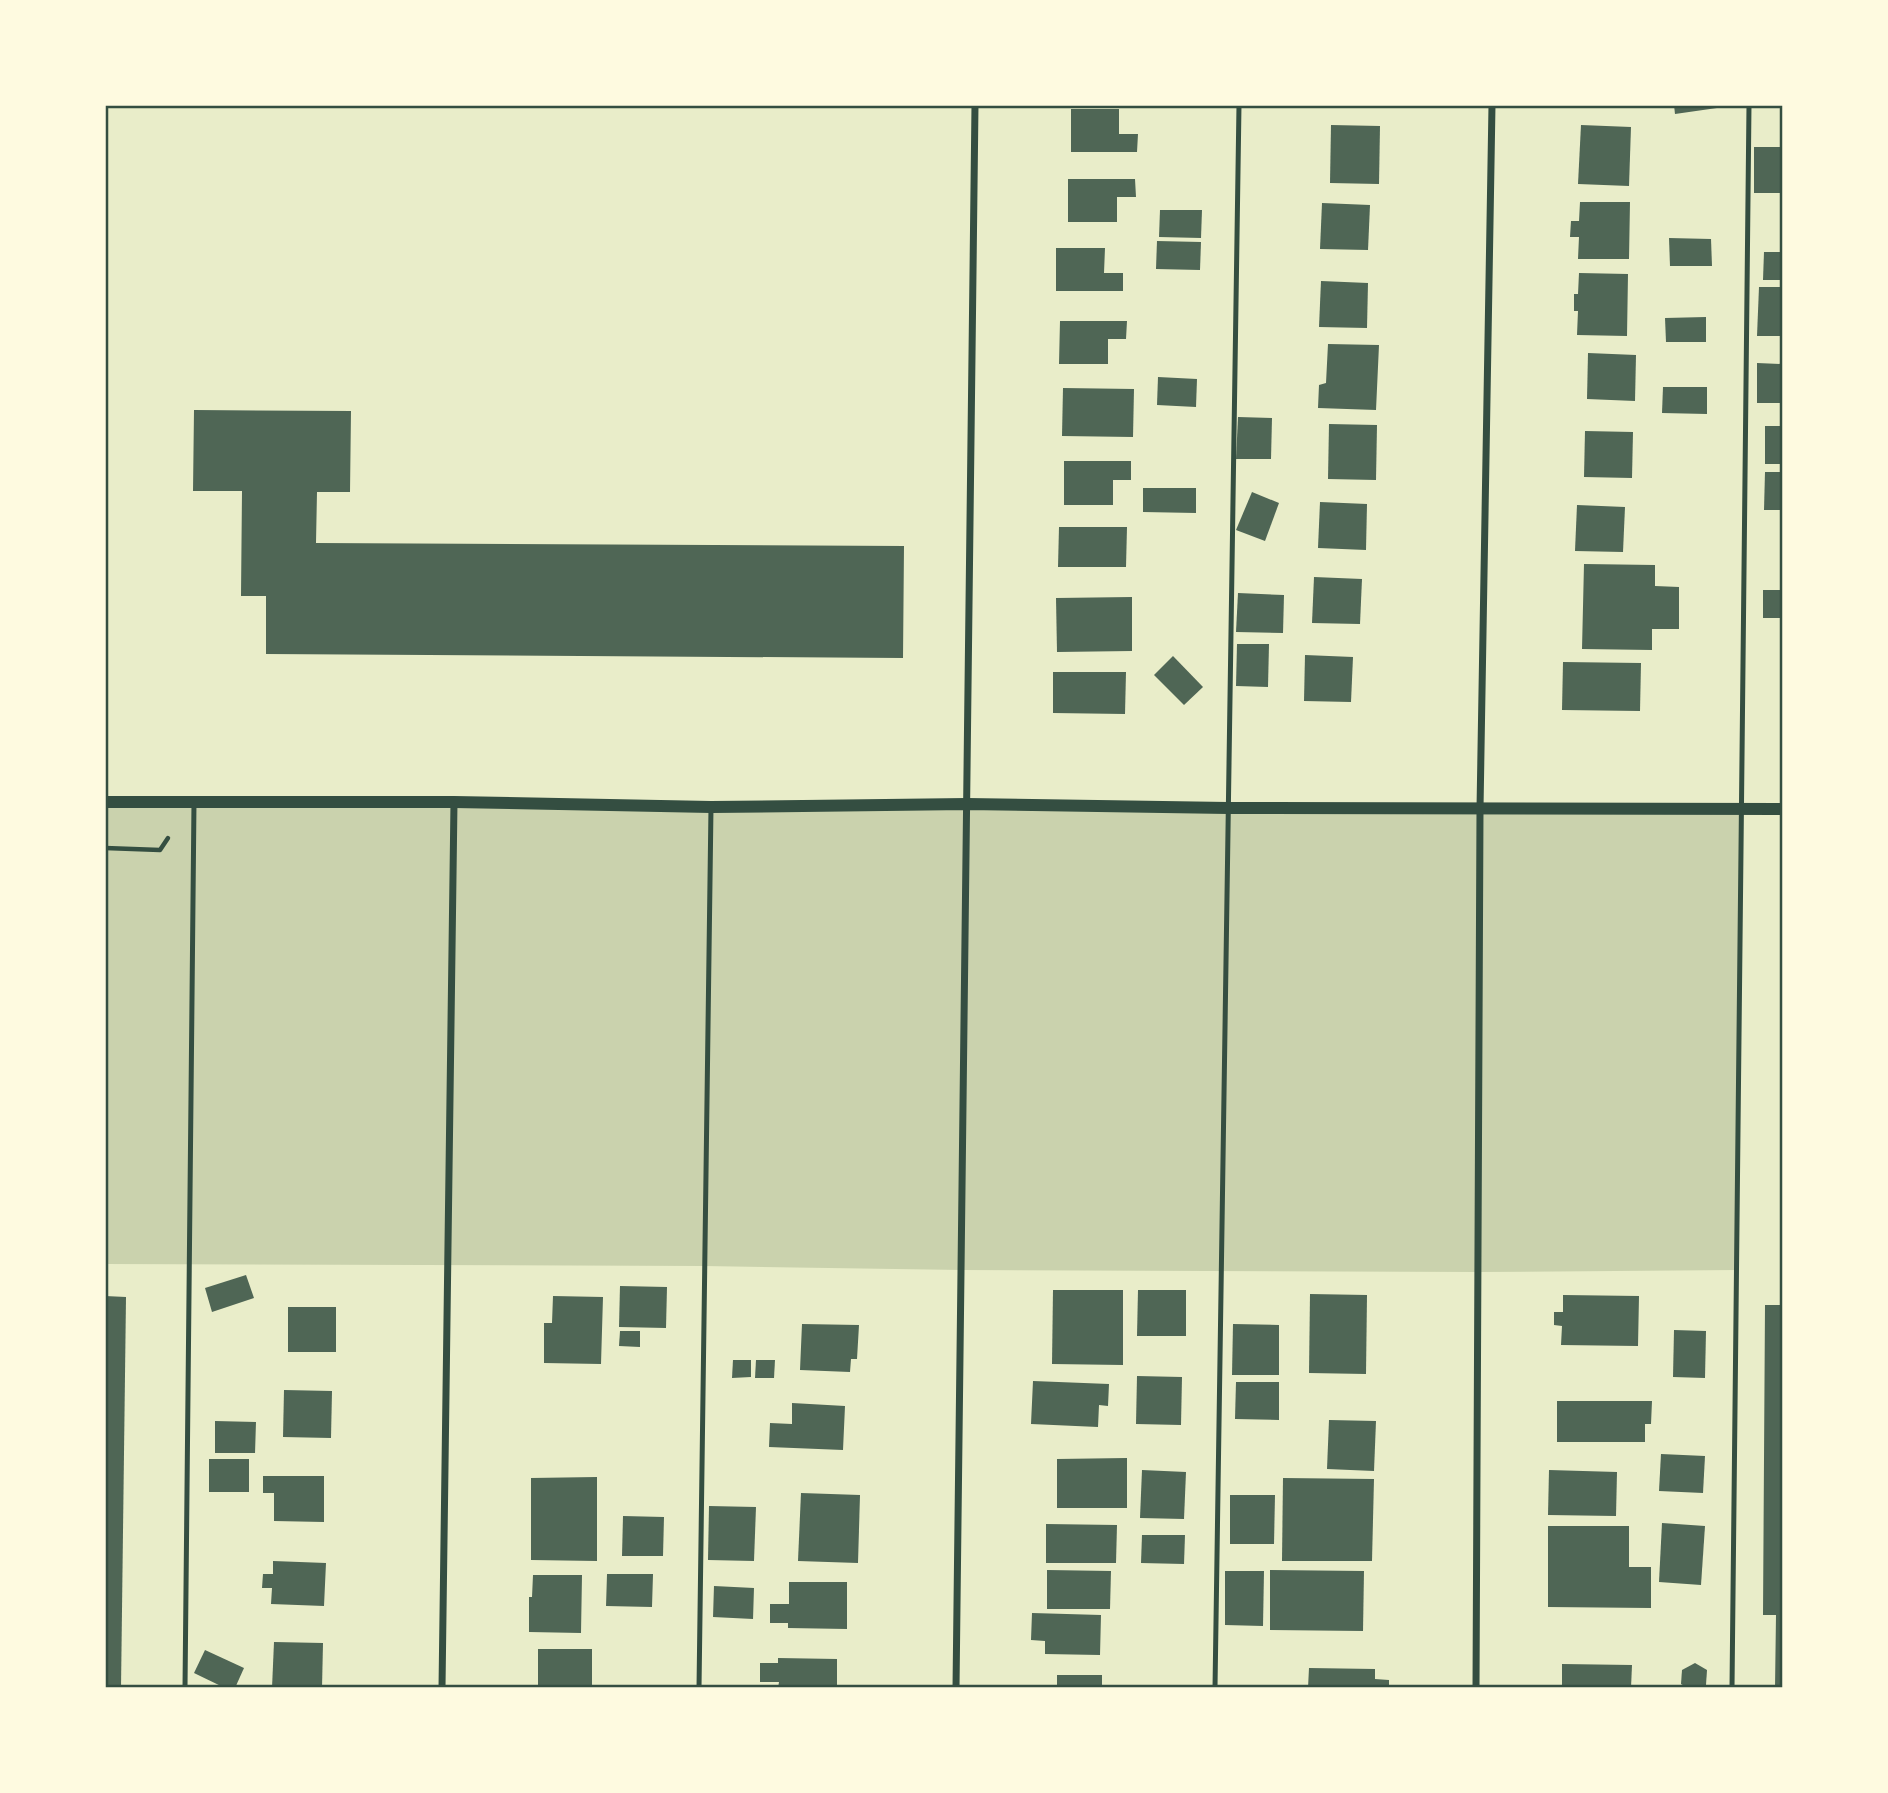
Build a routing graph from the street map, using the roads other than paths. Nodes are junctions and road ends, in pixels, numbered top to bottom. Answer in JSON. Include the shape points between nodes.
{"nodes":[{"id":1,"x":975,"y":105,"type":"edge"},
{"id":2,"x":1239,"y":105,"type":"edge"},
{"id":3,"x":1492,"y":105,"type":"edge"},
{"id":4,"x":1749,"y":105,"type":"edge"},
{"id":5,"x":105,"y":802,"type":"edge"},
{"id":6,"x":194,"y":802,"type":"junction"},
{"id":7,"x":454,"y":802,"type":"junction"},
{"id":8,"x":967,"y":804,"type":"junction"},
{"id":9,"x":711,"y":807,"type":"junction"},
{"id":10,"x":1228,"y":808,"type":"junction"},
{"id":11,"x":1480,"y":809,"type":"junction"},
{"id":12,"x":1741,"y":809,"type":"junction"},
{"id":13,"x":1783,"y":809,"type":"edge"},
{"id":14,"x":184,"y":1688,"type":"edge"},
{"id":15,"x":442,"y":1688,"type":"edge"},
{"id":16,"x":699,"y":1688,"type":"edge"},
{"id":17,"x":956,"y":1688,"type":"edge"},
{"id":18,"x":1215,"y":1688,"type":"edge"},
{"id":19,"x":1476,"y":1688,"type":"edge"},
{"id":20,"x":1732,"y":1688,"type":"edge"}],
"edges":[{"from":1,"to":8,"type":"street"},
{"from":2,"to":10,"type":"lane"},
{"from":3,"to":11,"type":"street"},
{"from":4,"to":12,"type":"lane"},
{"from":5,"to":6,"type":"street"},
{"from":6,"to":7,"type":"street"},
{"from":6,"to":14,"type":"lane"},
{"from":7,"to":9,"type":"street"},
{"from":7,"to":15,"type":"street"},
{"from":8,"to":9,"type":"street"},
{"from":8,"to":10,"type":"street"},
{"from":8,"to":17,"type":"street"},
{"from":9,"to":16,"type":"lane"},
{"from":10,"to":11,"type":"street"},
{"from":10,"to":18,"type":"lane"},
{"from":11,"to":12,"type":"street"},
{"from":11,"to":19,"type":"street"},
{"from":12,"to":13,"type":"street"},
{"from":12,"to":20,"type":"lane"}]}
